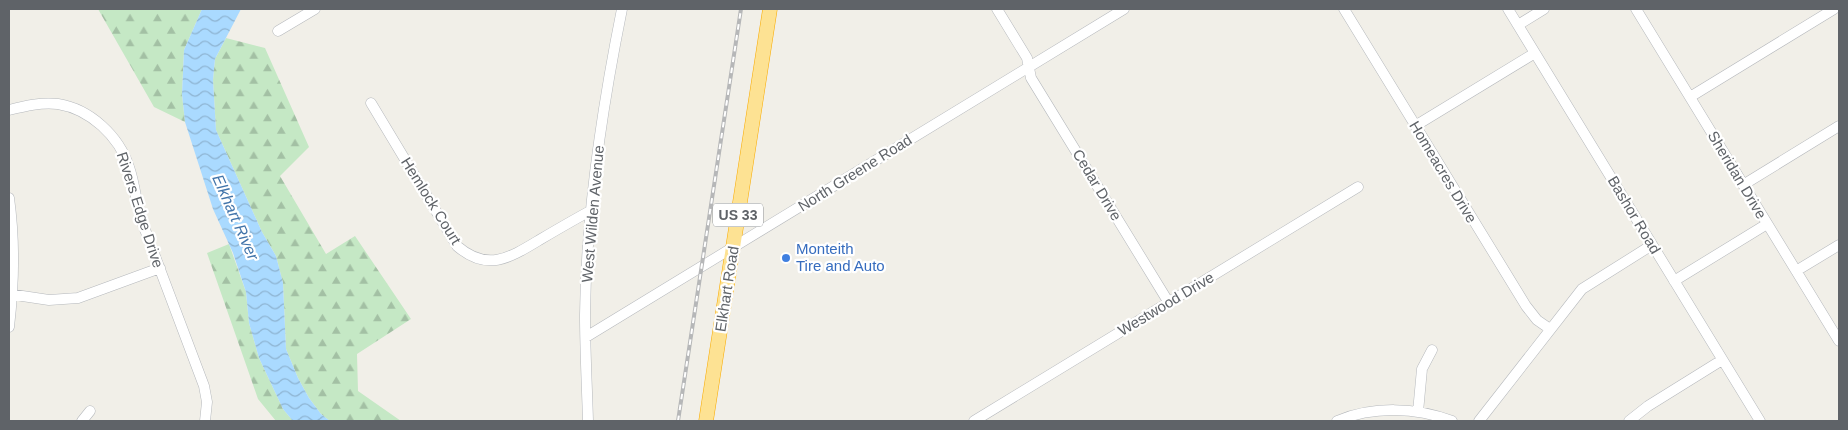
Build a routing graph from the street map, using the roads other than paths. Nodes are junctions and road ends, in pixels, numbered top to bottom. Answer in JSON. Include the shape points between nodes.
{"nodes":[{"id":1,"x":315,"y":9,"type":"edge"},
{"id":2,"x":622,"y":9,"type":"edge"},
{"id":3,"x":770,"y":9,"type":"edge"},
{"id":4,"x":998,"y":9,"type":"edge"},
{"id":5,"x":1124,"y":9,"type":"edge"},
{"id":6,"x":1344,"y":9,"type":"edge"},
{"id":7,"x":1508,"y":9,"type":"edge"},
{"id":8,"x":1544,"y":9,"type":"edge"},
{"id":9,"x":1636,"y":9,"type":"edge"},
{"id":10,"x":1834,"y":9,"type":"edge"},
{"id":11,"x":1518,"y":25,"type":"junction"},
{"id":12,"x":278,"y":31,"type":"dead end"},
{"id":13,"x":1535,"y":53,"type":"junction"},
{"id":14,"x":1029,"y":66,"type":"junction"},
{"id":15,"x":1690,"y":97,"type":"junction"},
{"id":16,"x":371,"y":102,"type":"dead end"},
{"id":17,"x":9,"y":110,"type":"edge"},
{"id":18,"x":1415,"y":126,"type":"junction"},
{"id":19,"x":1839,"y":126,"type":"edge"},
{"id":20,"x":1743,"y":185,"type":"junction"},
{"id":21,"x":1358,"y":187,"type":"dead end"},
{"id":22,"x":9,"y":198,"type":"edge"},
{"id":23,"x":592,"y":210,"type":"junction"},
{"id":24,"x":1767,"y":224,"type":"junction"},
{"id":25,"x":1839,"y":244,"type":"edge"},
{"id":26,"x":1652,"y":245,"type":"junction"},
{"id":27,"x":733,"y":248,"type":"junction"},
{"id":28,"x":160,"y":268,"type":"junction"},
{"id":29,"x":1796,"y":271,"type":"junction"},
{"id":30,"x":1674,"y":281,"type":"junction"},
{"id":31,"x":10,"y":294,"type":"edge"},
{"id":32,"x":1169,"y":303,"type":"junction"},
{"id":33,"x":9,"y":327,"type":"edge"},
{"id":34,"x":1550,"y":329,"type":"junction"},
{"id":35,"x":586,"y":337,"type":"junction"},
{"id":36,"x":1839,"y":341,"type":"edge"},
{"id":37,"x":1432,"y":350,"type":"dead end"},
{"id":38,"x":1722,"y":360,"type":"junction"},
{"id":39,"x":90,"y":411,"type":"dead end"},
{"id":40,"x":1418,"y":412,"type":"junction"},
{"id":41,"x":82,"y":421,"type":"edge"},
{"id":42,"x":205,"y":421,"type":"edge"},
{"id":43,"x":588,"y":421,"type":"edge"},
{"id":44,"x":706,"y":421,"type":"edge"},
{"id":45,"x":974,"y":421,"type":"edge"},
{"id":46,"x":1337,"y":421,"type":"edge"},
{"id":47,"x":1452,"y":421,"type":"edge"},
{"id":48,"x":1480,"y":421,"type":"edge"},
{"id":49,"x":1629,"y":421,"type":"edge"},
{"id":50,"x":1760,"y":421,"type":"edge"}],
"edges":[{"from":1,"to":12,"type":"street"},
{"from":2,"to":23,"type":"street","name":"West Wilden Avenue","via":[[604,102]]},
{"from":3,"to":27,"type":"highway","name":"Elkhart Road","number":"US 33"},
{"from":4,"to":14,"type":"street","name":"Cedar Drive"},
{"from":5,"to":14,"type":"street","name":"North Greene Road"},
{"from":6,"to":18,"type":"street","name":"Homeacres Drive"},
{"from":7,"to":11,"type":"street","name":"Bashor Road"},
{"from":8,"to":11,"type":"street"},
{"from":9,"to":15,"type":"street","name":"Sheridan Drive"},
{"from":10,"to":15,"type":"street"},
{"from":11,"to":13,"type":"street","name":"Bashor Road"},
{"from":13,"to":18,"type":"street"},
{"from":13,"to":26,"type":"street","name":"Bashor Road"},
{"from":14,"to":27,"type":"street","name":"North Greene Road"},
{"from":14,"to":32,"type":"street","name":"Cedar Drive","via":[[1031,78]]},
{"from":15,"to":20,"type":"street","name":"Sheridan Drive"},
{"from":16,"to":23,"type":"street","name":"Hemlock Court","via":[[457,246],[472,257],[490,261],[507,258]]},
{"from":17,"to":28,"type":"street","name":"Rivers Edge Drive","via":[[29,105],[58,104],[81,112],[109,133],[129,165],[141,219]]},
{"from":18,"to":34,"type":"street","name":"Homeacres Drive","via":[[1526,306]]},
{"from":19,"to":20,"type":"street"},
{"from":20,"to":24,"type":"street","name":"Sheridan Drive"},
{"from":21,"to":32,"type":"street","name":"Westwood Drive"},
{"from":22,"to":31,"type":"street","via":[[13,246]]},
{"from":23,"to":35,"type":"street","name":"West Wilden Avenue"},
{"from":24,"to":29,"type":"street","name":"Sheridan Drive"},
{"from":24,"to":30,"type":"street"},
{"from":25,"to":29,"type":"street"},
{"from":26,"to":30,"type":"street","name":"Bashor Road"},
{"from":26,"to":34,"type":"street","via":[[1582,289]]},
{"from":27,"to":35,"type":"street","name":"North Greene Road"},
{"from":27,"to":44,"type":"highway","name":"Elkhart Road","number":"US 33"},
{"from":28,"to":31,"type":"street","via":[[78,298],[49,300]]},
{"from":28,"to":42,"type":"street","name":"Rivers Edge Drive","via":[[204,386],[207,402]]},
{"from":29,"to":36,"type":"street","name":"Sheridan Drive"},
{"from":30,"to":38,"type":"street","name":"Bashor Road"},
{"from":31,"to":33,"type":"street"},
{"from":32,"to":45,"type":"street","name":"Westwood Drive"},
{"from":34,"to":48,"type":"street"},
{"from":35,"to":43,"type":"street","name":"West Wilden Avenue"},
{"from":37,"to":40,"type":"street","via":[[1422,369]]},
{"from":38,"to":49,"type":"street"},
{"from":38,"to":50,"type":"street","name":"Bashor Road"},
{"from":39,"to":41,"type":"street"},
{"from":40,"to":46,"type":"street","via":[[1378,411]]},
{"from":40,"to":47,"type":"street"}]}
